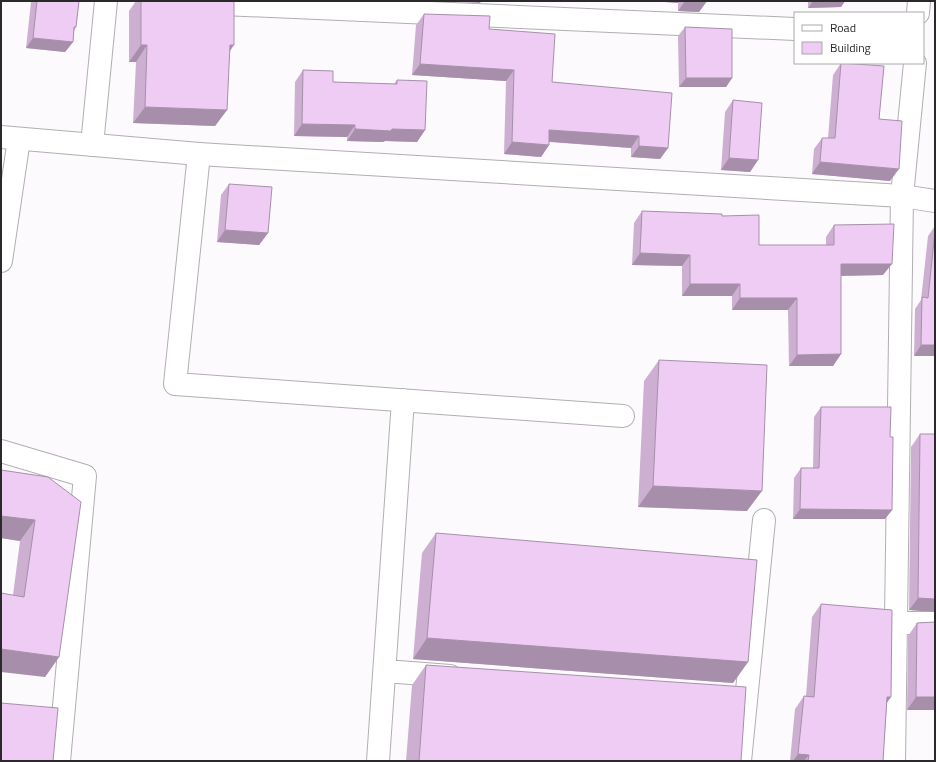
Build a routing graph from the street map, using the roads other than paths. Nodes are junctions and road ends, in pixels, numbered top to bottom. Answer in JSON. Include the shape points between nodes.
{"nodes":[{"id":1,"x":106,"y":1,"type":"edge"},
{"id":2,"x":156,"y":1,"type":"edge"},
{"id":3,"x":919,"y":1,"type":"edge"},
{"id":4,"x":918,"y":12,"type":"edge"},
{"id":5,"x":794,"y":29,"type":"edge"},
{"id":6,"x":915,"y":64,"type":"edge"},
{"id":7,"x":10,"y":138,"type":"edge"},
{"id":8,"x":92,"y":145,"type":"junction"},
{"id":9,"x":198,"y":154,"type":"junction"},
{"id":10,"x":902,"y":196,"type":"junction"},
{"id":11,"x":935,"y":201,"type":"edge"},
{"id":12,"x":1,"y":261,"type":"edge"},
{"id":13,"x":403,"y":400,"type":"junction"},
{"id":14,"x":623,"y":416,"type":"dead end"},
{"id":15,"x":1,"y":451,"type":"edge"},
{"id":16,"x":764,"y":520,"type":"dead end"},
{"id":17,"x":896,"y":623,"type":"junction"},
{"id":18,"x":935,"y":624,"type":"edge"},
{"id":19,"x":385,"y":671,"type":"junction"},
{"id":20,"x":472,"y":677,"type":"edge"},
{"id":21,"x":723,"y":694,"type":"edge"},
{"id":22,"x":747,"y":696,"type":"junction"},
{"id":23,"x":60,"y":761,"type":"edge"},
{"id":24,"x":378,"y":761,"type":"edge"},
{"id":25,"x":740,"y":761,"type":"edge"},
{"id":26,"x":894,"y":761,"type":"edge"}],
"edges":[{"from":1,"to":8,"type":"street"},
{"from":2,"to":5,"type":"street"},
{"from":3,"to":4,"type":"street"},
{"from":6,"to":10,"type":"street"},
{"from":7,"to":8,"type":"street"},
{"from":7,"to":12,"type":"street"},
{"from":8,"to":9,"type":"street"},
{"from":9,"to":10,"type":"street"},
{"from":9,"to":13,"type":"street","via":[[175,384]]},
{"from":10,"to":11,"type":"street"},
{"from":10,"to":17,"type":"street"},
{"from":13,"to":14,"type":"street"},
{"from":13,"to":19,"type":"street"},
{"from":15,"to":23,"type":"street","via":[[85,476]]},
{"from":16,"to":22,"type":"street"},
{"from":17,"to":18,"type":"street"},
{"from":17,"to":26,"type":"street"},
{"from":19,"to":20,"type":"street"},
{"from":19,"to":24,"type":"street"},
{"from":21,"to":22,"type":"street"},
{"from":22,"to":25,"type":"street"}]}
